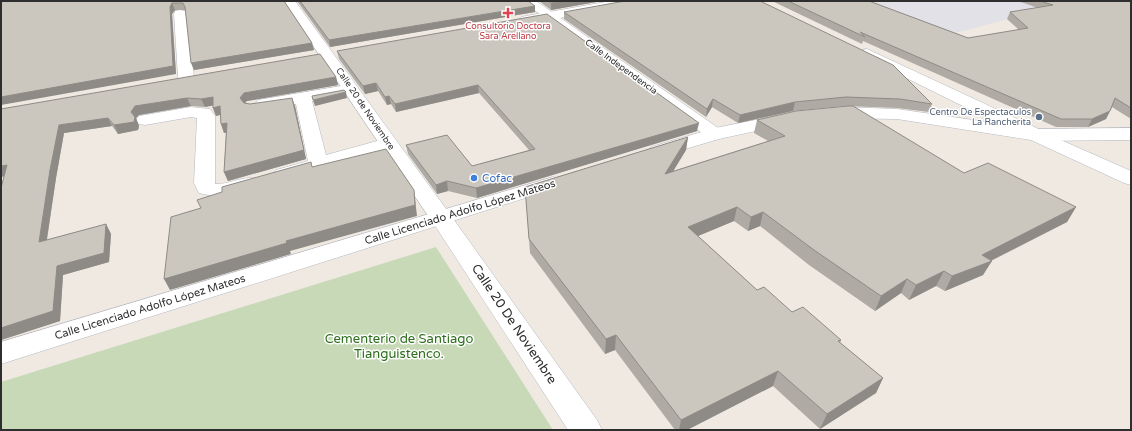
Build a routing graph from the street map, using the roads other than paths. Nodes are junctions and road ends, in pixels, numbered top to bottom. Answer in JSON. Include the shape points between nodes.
{"nodes":[{"id":1,"x":289,"y":1,"type":"edge"},
{"id":2,"x":528,"y":1,"type":"edge"},
{"id":3,"x":632,"y":1,"type":"edge"},
{"id":4,"x":180,"y":14,"type":"edge"},
{"id":5,"x":549,"y":16,"type":"junction"},
{"id":6,"x":509,"y":23,"type":"edge"},
{"id":7,"x":857,"y":48,"type":"edge"},
{"id":8,"x":185,"y":78,"type":"edge"},
{"id":9,"x":352,"y":89,"type":"junction"},
{"id":10,"x":303,"y":98,"type":"junction"},
{"id":11,"x":253,"y":106,"type":"edge"},
{"id":12,"x":145,"y":120,"type":"dead end"},
{"id":13,"x":715,"y":134,"type":"junction"},
{"id":14,"x":1036,"y":134,"type":"junction"},
{"id":15,"x":1131,"y":134,"type":"edge"},
{"id":16,"x":388,"y":144,"type":"junction"},
{"id":17,"x":638,"y":157,"type":"edge"},
{"id":18,"x":319,"y":164,"type":"junction"},
{"id":19,"x":570,"y":178,"type":"edge"},
{"id":20,"x":1131,"y":179,"type":"edge"},
{"id":21,"x":441,"y":218,"type":"junction"},
{"id":22,"x":1,"y":353,"type":"edge"},
{"id":23,"x":586,"y":430,"type":"edge"}],
"edges":[{"from":1,"to":9,"type":"street","name":"Calle 20 de Noviembre"},
{"from":2,"to":5,"type":"street","name":"Calle Independencia"},
{"from":3,"to":5,"type":"street"},
{"from":4,"to":8,"type":"street"},
{"from":5,"to":6,"type":"street"},
{"from":5,"to":13,"type":"street","name":"Calle Independencia"},
{"from":7,"to":14,"type":"street"},
{"from":9,"to":10,"type":"street"},
{"from":9,"to":16,"type":"street","name":"Calle 20 de Noviembre"},
{"from":10,"to":11,"type":"street"},
{"from":10,"to":18,"type":"street"},
{"from":12,"to":18,"type":"street","via":[[191,112],[204,113],[204,183],[206,189],[212,191]]},
{"from":13,"to":14,"type":"street","via":[[808,116],[844,112],[897,114]]},
{"from":13,"to":17,"type":"street"},
{"from":14,"to":15,"type":"street"},
{"from":14,"to":20,"type":"street"},
{"from":16,"to":18,"type":"street"},
{"from":16,"to":21,"type":"street","name":"Calle 20 de Noviembre"},
{"from":19,"to":21,"type":"street","name":"Calle Licenciado Adolfo López Mateos"},
{"from":21,"to":22,"type":"street","name":"Calle Licenciado Adolfo López Mateos"},
{"from":21,"to":23,"type":"street","name":"Calle 20 De Noviembre"}]}
